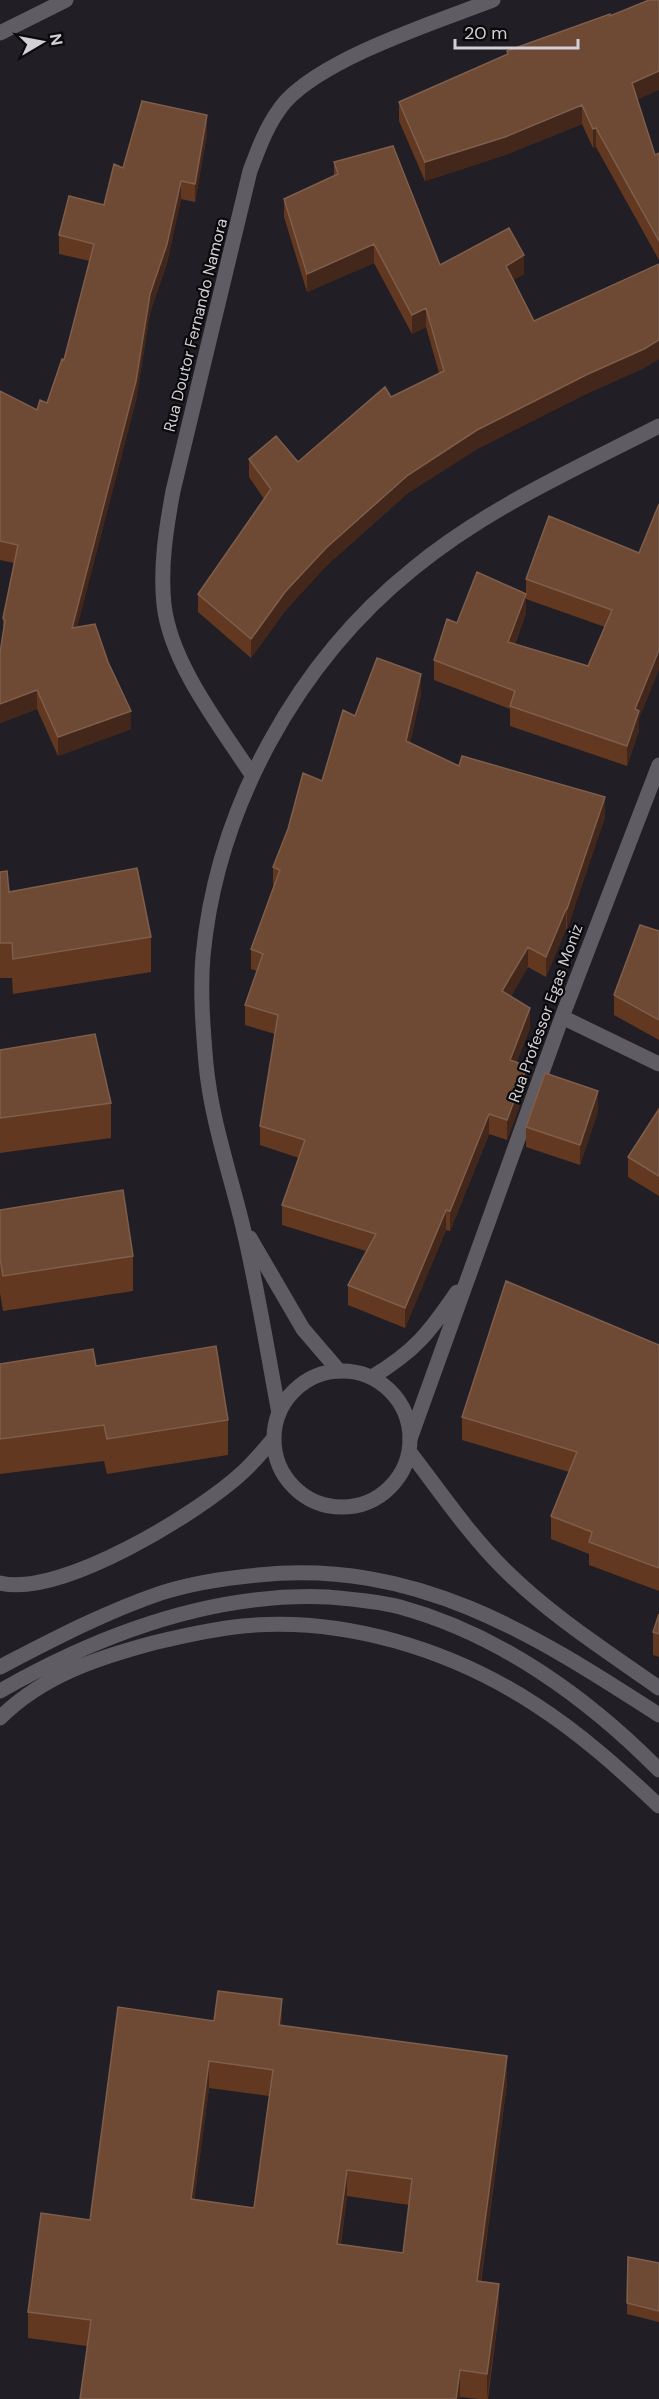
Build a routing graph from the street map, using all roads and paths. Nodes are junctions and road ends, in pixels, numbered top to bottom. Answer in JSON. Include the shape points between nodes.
{"nodes":[{"id":1,"x":66,"y":0,"type":"edge"},
{"id":2,"x":493,"y":0,"type":"edge"},
{"id":3,"x":0,"y":33,"type":"edge"},
{"id":4,"x":659,"y":426,"type":"edge"},
{"id":5,"x":659,"y":765,"type":"edge"},
{"id":6,"x":252,"y":775,"type":"junction"},
{"id":7,"x":562,"y":1017,"type":"junction"},
{"id":8,"x":659,"y":1064,"type":"edge"},
{"id":9,"x":243,"y":1225,"type":"junction"},
{"id":10,"x":469,"y":1275,"type":"junction"},
{"id":11,"x":339,"y":1371,"type":"junction"},
{"id":12,"x":372,"y":1377,"type":"junction"},
{"id":13,"x":279,"y":1413,"type":"junction"},
{"id":14,"x":274,"y":1438,"type":"junction"},
{"id":15,"x":410,"y":1445,"type":"junction"},
{"id":16,"x":0,"y":1583,"type":"edge"},
{"id":17,"x":0,"y":1667,"type":"edge"},
{"id":18,"x":659,"y":1688,"type":"edge"},
{"id":19,"x":0,"y":1691,"type":"edge"},
{"id":20,"x":659,"y":1715,"type":"edge"},
{"id":21,"x":0,"y":1718,"type":"edge"},
{"id":22,"x":659,"y":1770,"type":"edge"},
{"id":23,"x":659,"y":1806,"type":"edge"}],
"edges":[{"from":1,"to":3,"type":"street"},
{"from":2,"to":6,"type":"street","name":"Rua Doutor Fernando Namora","via":[[392,39],[308,83],[286,101],[270,122],[250,171],[173,491],[162,572],[164,607],[175,645],[192,681]]},
{"from":4,"to":6,"type":"street","via":[[521,497],[413,568],[329,655],[280,723]]},
{"from":5,"to":7,"type":"street","name":"Rua Professor Egas Moniz"},
{"from":6,"to":9,"type":"street","via":[[216,882],[203,957],[206,1068],[222,1149]]},
{"from":7,"to":8,"type":"street"},
{"from":7,"to":10,"type":"street","name":"Rua Professor Egas Moniz"},
{"from":9,"to":11,"type":"street","via":[[303,1329]]},
{"from":9,"to":13,"type":"street"},
{"from":10,"to":12,"type":"street","via":[[412,1350]]},
{"from":10,"to":15,"type":"street","name":"Rua Professor Egas Moniz"},
{"from":11,"to":12,"type":"street"},
{"from":11,"to":13,"type":"street","via":[[320,1374],[302,1383]]},
{"from":12,"to":15,"type":"street","via":[[400,1403]]},
{"from":13,"to":14,"type":"street"},
{"from":14,"to":15,"type":"street","via":[[277,1461],[304,1496],[325,1505],[347,1507],[369,1502],[388,1490],[402,1472]]},
{"from":14,"to":16,"type":"street","via":[[219,1492],[139,1542],[69,1574],[39,1582]]},
{"from":15,"to":18,"type":"street","via":[[471,1532],[501,1567],[563,1620]]},
{"from":17,"to":20,"type":"street","via":[[83,1625],[161,1593],[230,1578],[329,1572],[409,1586],[493,1617],[545,1643]]},
{"from":19,"to":22,"type":"street","via":[[75,1651],[121,1632],[203,1608],[277,1597],[357,1599],[433,1618],[512,1655],[585,1704]]},
{"from":21,"to":23,"type":"street","via":[[37,1687],[66,1672],[135,1648],[244,1626],[315,1627],[390,1640],[426,1651],[500,1684],[537,1705],[575,1734]]}]}
